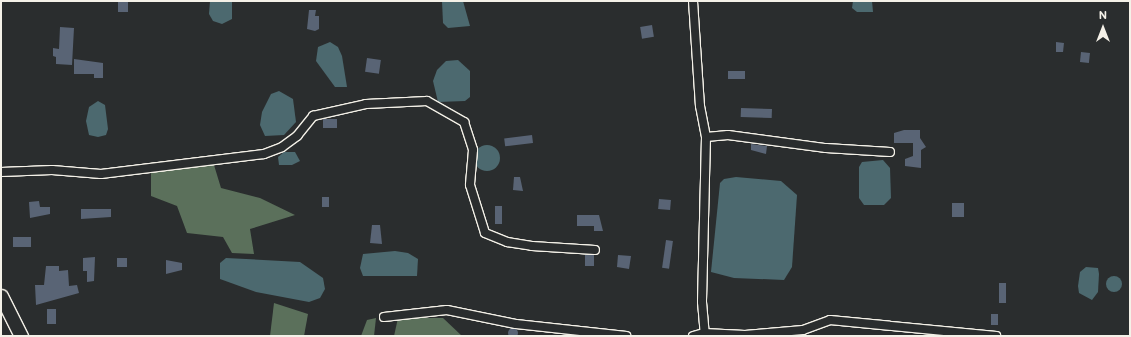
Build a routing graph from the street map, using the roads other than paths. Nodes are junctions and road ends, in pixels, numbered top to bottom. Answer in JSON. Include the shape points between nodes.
{"nodes":[{"id":1,"x":692,"y":1,"type":"edge"},
{"id":2,"x":706,"y":136,"type":"junction"},
{"id":3,"x":890,"y":152,"type":"dead end"},
{"id":4,"x":1,"y":172,"type":"edge"},
{"id":5,"x":595,"y":250,"type":"dead end"},
{"id":6,"x":1,"y":296,"type":"edge"},
{"id":7,"x":384,"y":317,"type":"dead end"},
{"id":8,"x":704,"y":334,"type":"edge"},
{"id":9,"x":22,"y":336,"type":"edge"},
{"id":10,"x":626,"y":336,"type":"edge"},
{"id":11,"x":693,"y":336,"type":"edge"},
{"id":12,"x":996,"y":336,"type":"edge"}],
"edges":[{"from":1,"to":2,"type":"street","via":[[700,106]]},
{"from":2,"to":3,"type":"street","via":[[728,135],[826,148]]},
{"from":2,"to":8,"type":"street","via":[[702,302]]},
{"from":4,"to":5,"type":"street","via":[[52,170],[108,173],[264,154],[282,148],[298,136],[313,116],[366,104],[427,101],[464,122],[473,150],[470,185],[485,233],[507,242],[532,246]]},
{"from":6,"to":9,"type":"highway"},
{"from":7,"to":10,"type":"street","via":[[447,310],[516,324]]},
{"from":8,"to":11,"type":"street"},
{"from":8,"to":12,"type":"street","via":[[745,335],[803,330],[830,320]]}]}
